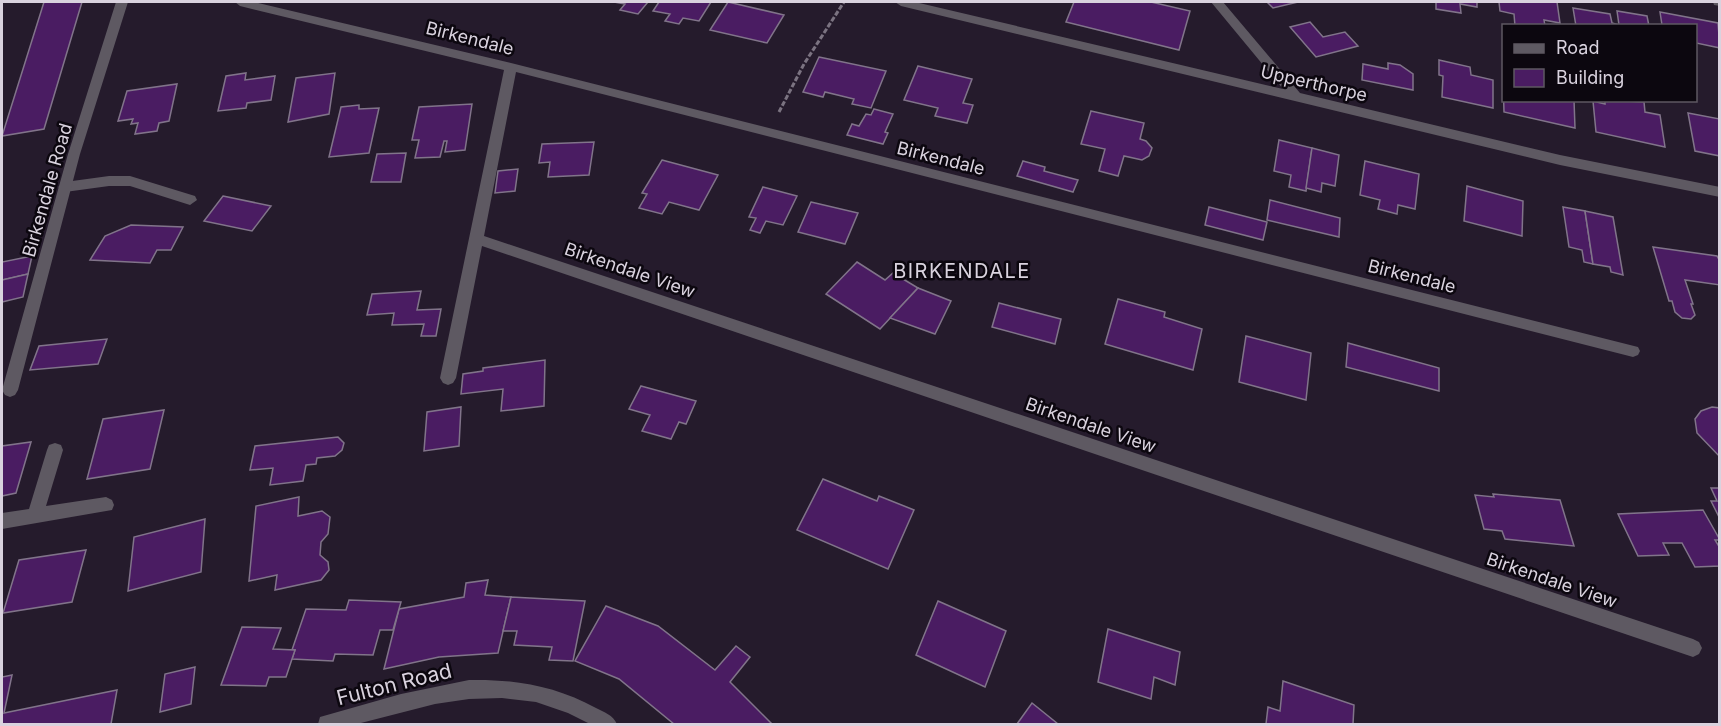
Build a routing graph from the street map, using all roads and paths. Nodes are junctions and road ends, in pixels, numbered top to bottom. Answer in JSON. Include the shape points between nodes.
{"nodes":[{"id":1,"x":122,"y":2,"type":"edge"},
{"id":2,"x":240,"y":2,"type":"edge"},
{"id":3,"x":844,"y":2,"type":"edge"},
{"id":4,"x":901,"y":2,"type":"edge"},
{"id":5,"x":1217,"y":2,"type":"edge"},
{"id":6,"x":511,"y":67,"type":"junction"},
{"id":7,"x":1297,"y":98,"type":"junction"},
{"id":8,"x":770,"y":133,"type":"junction"},
{"id":9,"x":65,"y":187,"type":"junction"},
{"id":10,"x":1719,"y":192,"type":"edge"},
{"id":11,"x":190,"y":200,"type":"dead end"},
{"id":12,"x":477,"y":239,"type":"junction"},
{"id":13,"x":1634,"y":351,"type":"dead end"},
{"id":14,"x":448,"y":378,"type":"dead end"},
{"id":15,"x":9,"y":390,"type":"dead end"},
{"id":16,"x":55,"y":450,"type":"dead end"},
{"id":17,"x":106,"y":505,"type":"dead end"},
{"id":18,"x":34,"y":516,"type":"junction"},
{"id":19,"x":2,"y":521,"type":"edge"},
{"id":20,"x":1692,"y":648,"type":"dead end"},
{"id":21,"x":327,"y":724,"type":"edge"},
{"id":22,"x":608,"y":724,"type":"edge"}],
"edges":[{"from":1,"to":9,"type":"street","name":"Birkendale Road"},
{"from":2,"to":6,"type":"street","name":"Birkendale"},
{"from":3,"to":8,"type":"path","via":[[804,64]]},
{"from":4,"to":7,"type":"street","name":"Upperthorpe"},
{"from":5,"to":7,"type":"street"},
{"from":6,"to":8,"type":"street","name":"Birkendale"},
{"from":6,"to":12,"type":"street"},
{"from":7,"to":10,"type":"street","name":"Upperthorpe","via":[[1560,160]]},
{"from":8,"to":13,"type":"street","name":"Birkendale"},
{"from":9,"to":11,"type":"street","via":[[130,182]]},
{"from":9,"to":15,"type":"street","name":"Birkendale Road"},
{"from":12,"to":14,"type":"street"},
{"from":12,"to":20,"type":"street","name":"Birkendale View"},
{"from":16,"to":18,"type":"street"},
{"from":17,"to":18,"type":"street"},
{"from":18,"to":19,"type":"street"},
{"from":21,"to":22,"type":"street","name":"Fulton Road","via":[[438,692],[508,687],[580,706]]}]}
